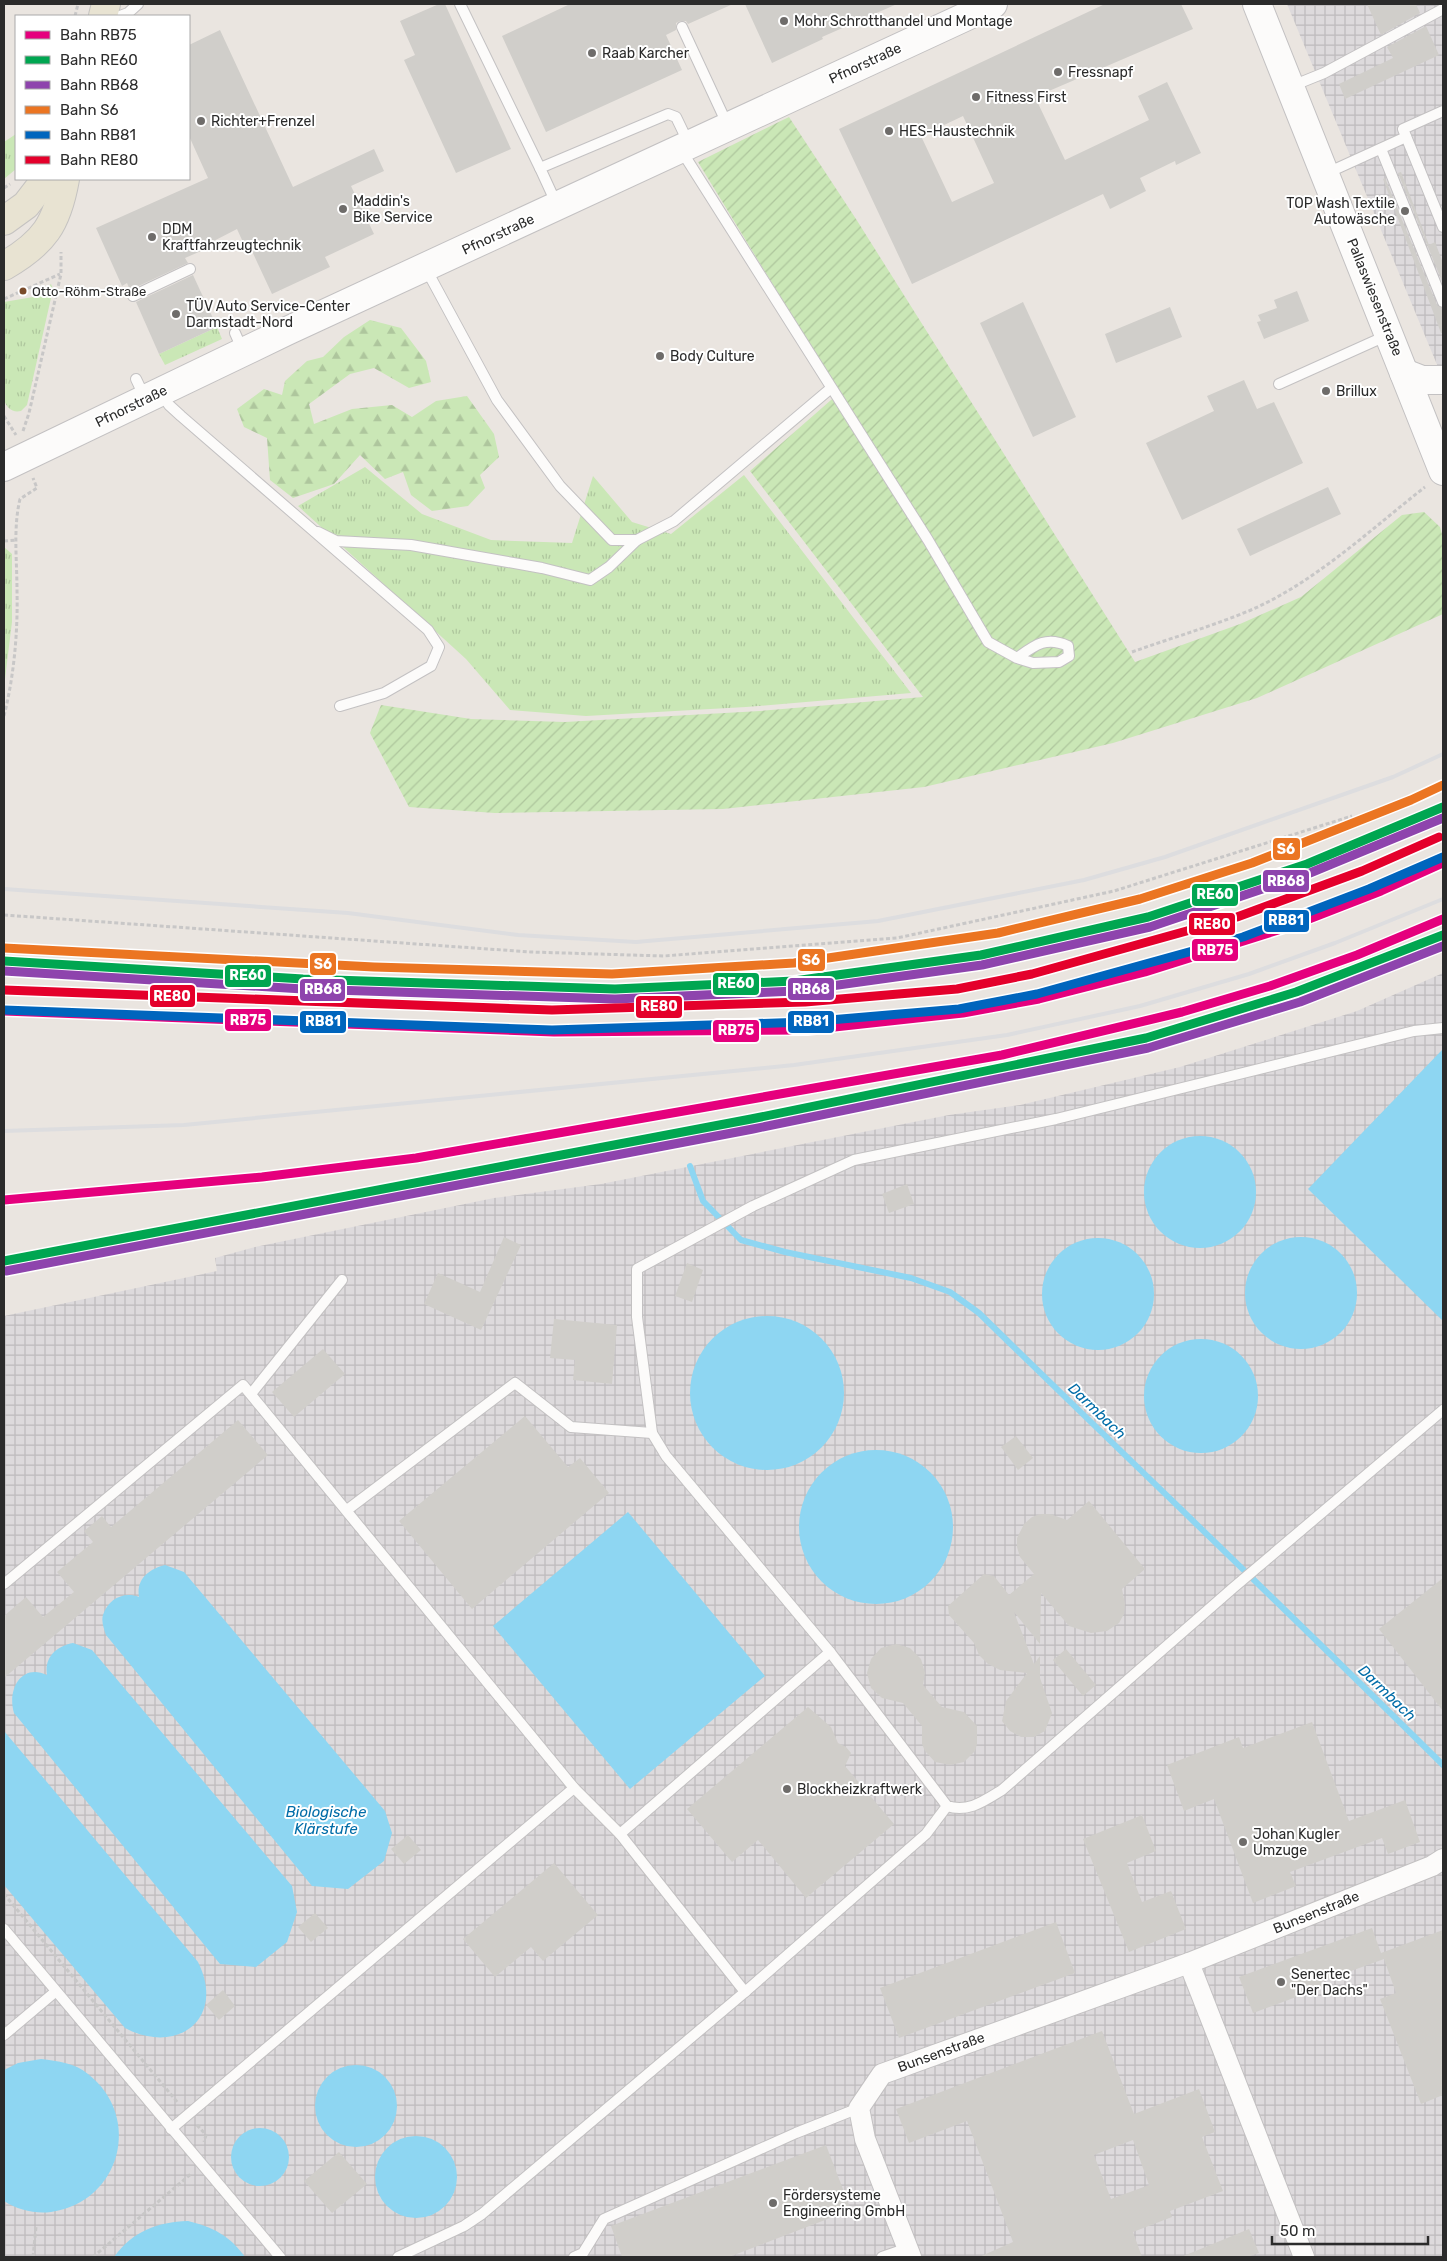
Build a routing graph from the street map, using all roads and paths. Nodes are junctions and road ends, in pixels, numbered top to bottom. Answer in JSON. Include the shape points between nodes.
{"nodes":[{"id":1,"x":138,"y":4,"type":"edge"},
{"id":2,"x":460,"y":4,"type":"edge"},
{"id":3,"x":993,"y":4,"type":"edge"},
{"id":4,"x":1257,"y":4,"type":"edge"},
{"id":5,"x":1443,"y":9,"type":"edge"},
{"id":6,"x":109,"y":13,"type":"edge"},
{"id":7,"x":682,"y":27,"type":"dead end"},
{"id":8,"x":1291,"y":86,"type":"junction"},
{"id":9,"x":1443,"y":111,"type":"edge"},
{"id":10,"x":729,"y":127,"type":"junction"},
{"id":11,"x":1406,"y":138,"type":"junction"},
{"id":12,"x":685,"y":147,"type":"junction"},
{"id":13,"x":1381,"y":149,"type":"junction"},
{"id":14,"x":540,"y":168,"type":"junction"},
{"id":15,"x":1326,"y":174,"type":"junction"},
{"id":16,"x":45,"y":180,"type":"edge"},
{"id":17,"x":65,"y":180,"type":"edge"},
{"id":18,"x":558,"y":206,"type":"junction"},
{"id":19,"x":4,"y":221,"type":"edge"},
{"id":20,"x":1443,"y":227,"type":"edge"},
{"id":21,"x":4,"y":266,"type":"edge"},
{"id":22,"x":425,"y":268,"type":"junction"},
{"id":23,"x":190,"y":269,"type":"dead end"},
{"id":24,"x":133,"y":296,"type":"dead end"},
{"id":25,"x":203,"y":298,"type":"dead end"},
{"id":26,"x":4,"y":299,"type":"edge"},
{"id":27,"x":1443,"y":302,"type":"edge"},
{"id":28,"x":200,"y":308,"type":"dead end"},
{"id":29,"x":1389,"y":334,"type":"junction"},
{"id":30,"x":1404,"y":373,"type":"junction"},
{"id":31,"x":1443,"y":380,"type":"edge"},
{"id":32,"x":1279,"y":384,"type":"dead end"},
{"id":33,"x":830,"y":389,"type":"junction"},
{"id":34,"x":147,"y":390,"type":"junction"},
{"id":35,"x":4,"y":416,"type":"edge"},
{"id":36,"x":1438,"y":461,"type":"edge"},
{"id":37,"x":4,"y":467,"type":"edge"},
{"id":38,"x":35,"y":483,"type":"dead end"},
{"id":39,"x":303,"y":525,"type":"junction"},
{"id":40,"x":17,"y":540,"type":"junction"},
{"id":41,"x":637,"y":540,"type":"junction"},
{"id":42,"x":4,"y":541,"type":"edge"},
{"id":43,"x":1132,"y":652,"type":"dead end"},
{"id":44,"x":1017,"y":658,"type":"dead end"},
{"id":45,"x":340,"y":706,"type":"dead end"},
{"id":46,"x":4,"y":716,"type":"edge"},
{"id":47,"x":1352,"y":816,"type":"dead end"},
{"id":48,"x":4,"y":915,"type":"edge"},
{"id":49,"x":1443,"y":1028,"type":"edge"},
{"id":50,"x":342,"y":1280,"type":"dead end"},
{"id":51,"x":251,"y":1394,"type":"junction"},
{"id":52,"x":1443,"y":1410,"type":"edge"},
{"id":53,"x":652,"y":1433,"type":"junction"},
{"id":54,"x":347,"y":1510,"type":"junction"},
{"id":55,"x":4,"y":1584,"type":"edge"},
{"id":56,"x":830,"y":1652,"type":"junction"},
{"id":57,"x":574,"y":1788,"type":"junction"},
{"id":58,"x":947,"y":1806,"type":"junction"},
{"id":59,"x":620,"y":1834,"type":"junction"},
{"id":60,"x":1443,"y":1859,"type":"edge"},
{"id":61,"x":4,"y":1894,"type":"edge"},
{"id":62,"x":4,"y":1929,"type":"edge"},
{"id":63,"x":1189,"y":1963,"type":"junction"},
{"id":64,"x":55,"y":1992,"type":"junction"},
{"id":65,"x":745,"y":1992,"type":"junction"},
{"id":66,"x":4,"y":2035,"type":"edge"},
{"id":67,"x":859,"y":2108,"type":"junction"},
{"id":68,"x":188,"y":2114,"type":"junction"},
{"id":69,"x":171,"y":2129,"type":"junction"},
{"id":70,"x":199,"y":2162,"type":"junction"},
{"id":71,"x":36,"y":2226,"type":"dead end"},
{"id":72,"x":910,"y":2253,"type":"edge"},
{"id":73,"x":33,"y":2257,"type":"edge"},
{"id":74,"x":93,"y":2257,"type":"edge"},
{"id":75,"x":280,"y":2257,"type":"edge"},
{"id":76,"x":398,"y":2257,"type":"edge"},
{"id":77,"x":574,"y":2257,"type":"edge"},
{"id":78,"x":882,"y":2257,"type":"edge"},
{"id":79,"x":1304,"y":2257,"type":"edge"}],
"edges":[{"from":1,"to":6,"type":"lane","via":[[128,13]]},
{"from":2,"to":14,"type":"lane"},
{"from":3,"to":10,"type":"street","name":"Pfnorstraße"},
{"from":4,"to":8,"type":"street","name":"Pallaswiesenstraße"},
{"from":5,"to":8,"type":"lane","via":[[1324,73]]},
{"from":7,"to":10,"type":"lane"},
{"from":8,"to":15,"type":"street","name":"Pallaswiesenstraße"},
{"from":9,"to":11,"type":"lane","via":[[1403,129]]},
{"from":10,"to":12,"type":"street","name":"Pfnorstraße"},
{"from":11,"to":13,"type":"lane"},
{"from":11,"to":20,"type":"lane"},
{"from":12,"to":14,"type":"lane","via":[[676,117],[668,114]]},
{"from":12,"to":18,"type":"street","name":"Pfnorstraße"},
{"from":12,"to":33,"type":"lane"},
{"from":13,"to":15,"type":"lane"},
{"from":13,"to":27,"type":"lane"},
{"from":14,"to":18,"type":"lane"},
{"from":15,"to":29,"type":"street","name":"Pallaswiesenstraße"},
{"from":16,"to":19,"type":"main road","via":[[26,205]]},
{"from":17,"to":21,"type":"main road","via":[[57,215],[50,229],[31,248]]},
{"from":18,"to":22,"type":"street","name":"Pfnorstraße"},
{"from":22,"to":34,"type":"street","name":"Pfnorstraße","via":[[239,342]]},
{"from":22,"to":41,"type":"lane","via":[[497,400],[560,486],[612,540]]},
{"from":23,"to":24,"type":"lane"},
{"from":25,"to":28,"type":"path","via":[[196,301]]},
{"from":26,"to":35,"type":"path","via":[[61,274],[29,413],[19,441]]},
{"from":29,"to":30,"type":"street","name":"Pallaswiesenstraße"},
{"from":29,"to":32,"type":"lane"},
{"from":30,"to":31,"type":"street","via":[[1428,381]]},
{"from":30,"to":36,"type":"street","name":"Pallaswiesenstraße"},
{"from":33,"to":41,"type":"lane","via":[[681,515]]},
{"from":33,"to":44,"type":"lane","via":[[928,540],[988,642]]},
{"from":34,"to":37,"type":"street","name":"Pfnorstraße"},
{"from":34,"to":39,"type":"lane","via":[[169,405]]},
{"from":36,"to":43,"type":"path","via":[[1337,556],[1292,587],[1251,610]]},
{"from":38,"to":40,"type":"path","via":[[37,488],[20,499],[15,518]]},
{"from":39,"to":41,"type":"lane","via":[[336,541],[411,546],[542,568],[590,580]]},
{"from":39,"to":45,"type":"lane","via":[[428,630],[439,647],[431,666],[384,694]]},
{"from":40,"to":42,"type":"path"},
{"from":40,"to":46,"type":"path","via":[[18,612],[10,693]]},
{"from":47,"to":48,"type":"path","via":[[1114,891],[897,938],[664,956],[531,952]]},
{"from":49,"to":53,"type":"lane","via":[[1414,1031],[1056,1119],[854,1160],[754,1206],[637,1269],[637,1317]]},
{"from":50,"to":51,"type":"lane"},
{"from":51,"to":54,"type":"lane"},
{"from":51,"to":55,"type":"lane","via":[[243,1385]]},
{"from":52,"to":58,"type":"lane","via":[[1002,1790],[979,1805],[957,1809]]},
{"from":53,"to":54,"type":"lane","via":[[571,1427],[515,1383]]},
{"from":53,"to":56,"type":"lane","via":[[666,1456]]},
{"from":54,"to":57,"type":"lane"},
{"from":56,"to":58,"type":"lane"},
{"from":56,"to":59,"type":"lane"},
{"from":57,"to":59,"type":"lane"},
{"from":57,"to":68,"type":"lane"},
{"from":58,"to":65,"type":"lane","via":[[926,1834]]},
{"from":59,"to":65,"type":"lane"},
{"from":60,"to":63,"type":"street","name":"Bunsenstraße"},
{"from":61,"to":68,"type":"path"},
{"from":62,"to":64,"type":"lane"},
{"from":63,"to":67,"type":"street","name":"Bunsenstraße","via":[[882,2074]]},
{"from":63,"to":79,"type":"street"},
{"from":64,"to":66,"type":"lane"},
{"from":64,"to":69,"type":"lane"},
{"from":65,"to":76,"type":"lane","via":[[482,2214]]},
{"from":67,"to":72,"type":"street","via":[[865,2139]]},
{"from":67,"to":77,"type":"lane","via":[[604,2219],[583,2253]]},
{"from":68,"to":69,"type":"lane"},
{"from":68,"to":70,"type":"path","via":[[206,2136]]},
{"from":69,"to":70,"type":"lane"},
{"from":70,"to":74,"type":"path","via":[[196,2170]]},
{"from":70,"to":75,"type":"lane"},
{"from":71,"to":73,"type":"path"},
{"from":72,"to":78,"type":"lane"}]}
